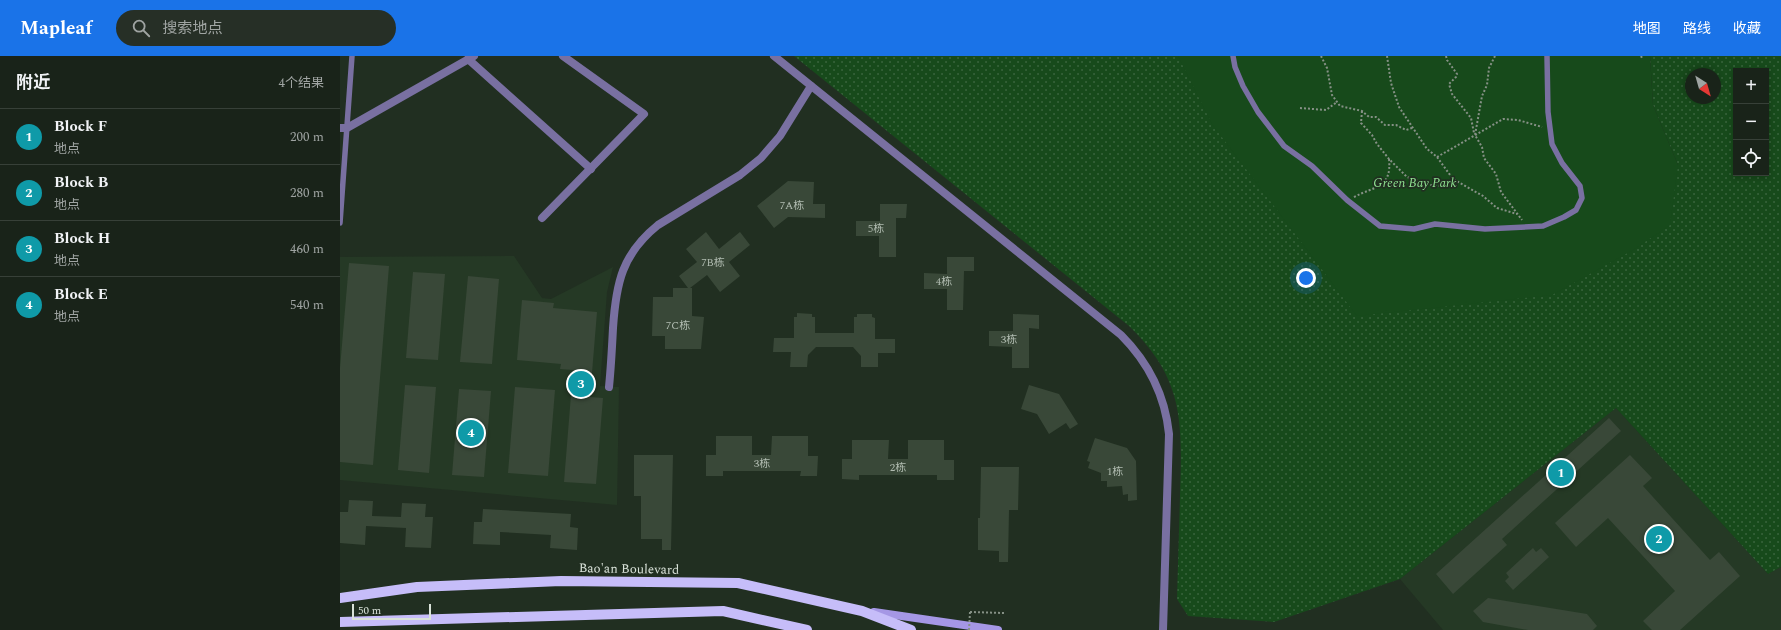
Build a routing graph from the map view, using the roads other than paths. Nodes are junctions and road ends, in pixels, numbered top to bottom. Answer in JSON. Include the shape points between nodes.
{"nodes":[{"id":1,"x":352,"y":56,"type":"edge"},
{"id":2,"x":563,"y":56,"type":"edge"},
{"id":3,"x":774,"y":56,"type":"edge"},
{"id":4,"x":1233,"y":56,"type":"edge"},
{"id":5,"x":1547,"y":56,"type":"edge"},
{"id":6,"x":471,"y":58,"type":"edge"},
{"id":7,"x":811,"y":86,"type":"junction"},
{"id":8,"x":344,"y":128,"type":"edge"},
{"id":9,"x":591,"y":169,"type":"junction"},
{"id":10,"x":542,"y":218,"type":"dead end"},
{"id":11,"x":340,"y":223,"type":"edge"},
{"id":12,"x":609,"y":387,"type":"dead end"},
{"id":13,"x":340,"y":598,"type":"edge"},
{"id":14,"x":862,"y":611,"type":"junction"},
{"id":15,"x":340,"y":622,"type":"edge"},
{"id":16,"x":807,"y":630,"type":"edge"},
{"id":17,"x":911,"y":630,"type":"edge"},
{"id":18,"x":998,"y":630,"type":"edge"},
{"id":19,"x":1163,"y":630,"type":"edge"}],
"edges":[{"from":1,"to":8,"type":"lane"},
{"from":2,"to":9,"type":"street","via":[[644,114]]},
{"from":3,"to":7,"type":"street"},
{"from":4,"to":5,"type":"lane","via":[[1243,86],[1284,146],[1312,166],[1347,200],[1380,226],[1414,228],[1435,224],[1485,229],[1543,226],[1576,210],[1582,198],[1580,186],[1562,163],[1552,144]]},
{"from":6,"to":8,"type":"street"},
{"from":6,"to":9,"type":"street"},
{"from":7,"to":12,"type":"street","via":[[780,136],[761,158],[740,175],[658,225],[634,250],[622,270],[616,293]]},
{"from":7,"to":19,"type":"street","via":[[1121,335],[1136,350],[1148,368],[1165,406],[1169,434]]},
{"from":8,"to":11,"type":"lane"},
{"from":9,"to":10,"type":"street"},
{"from":13,"to":14,"type":"main road","name":"Bao'an Boulevard","via":[[417,587],[561,581],[738,583]]},
{"from":14,"to":17,"type":"main road","name":"Bao'an Boulevard"},
{"from":14,"to":18,"type":"main road"},
{"from":15,"to":16,"type":"main road","via":[[724,611]]}]}
